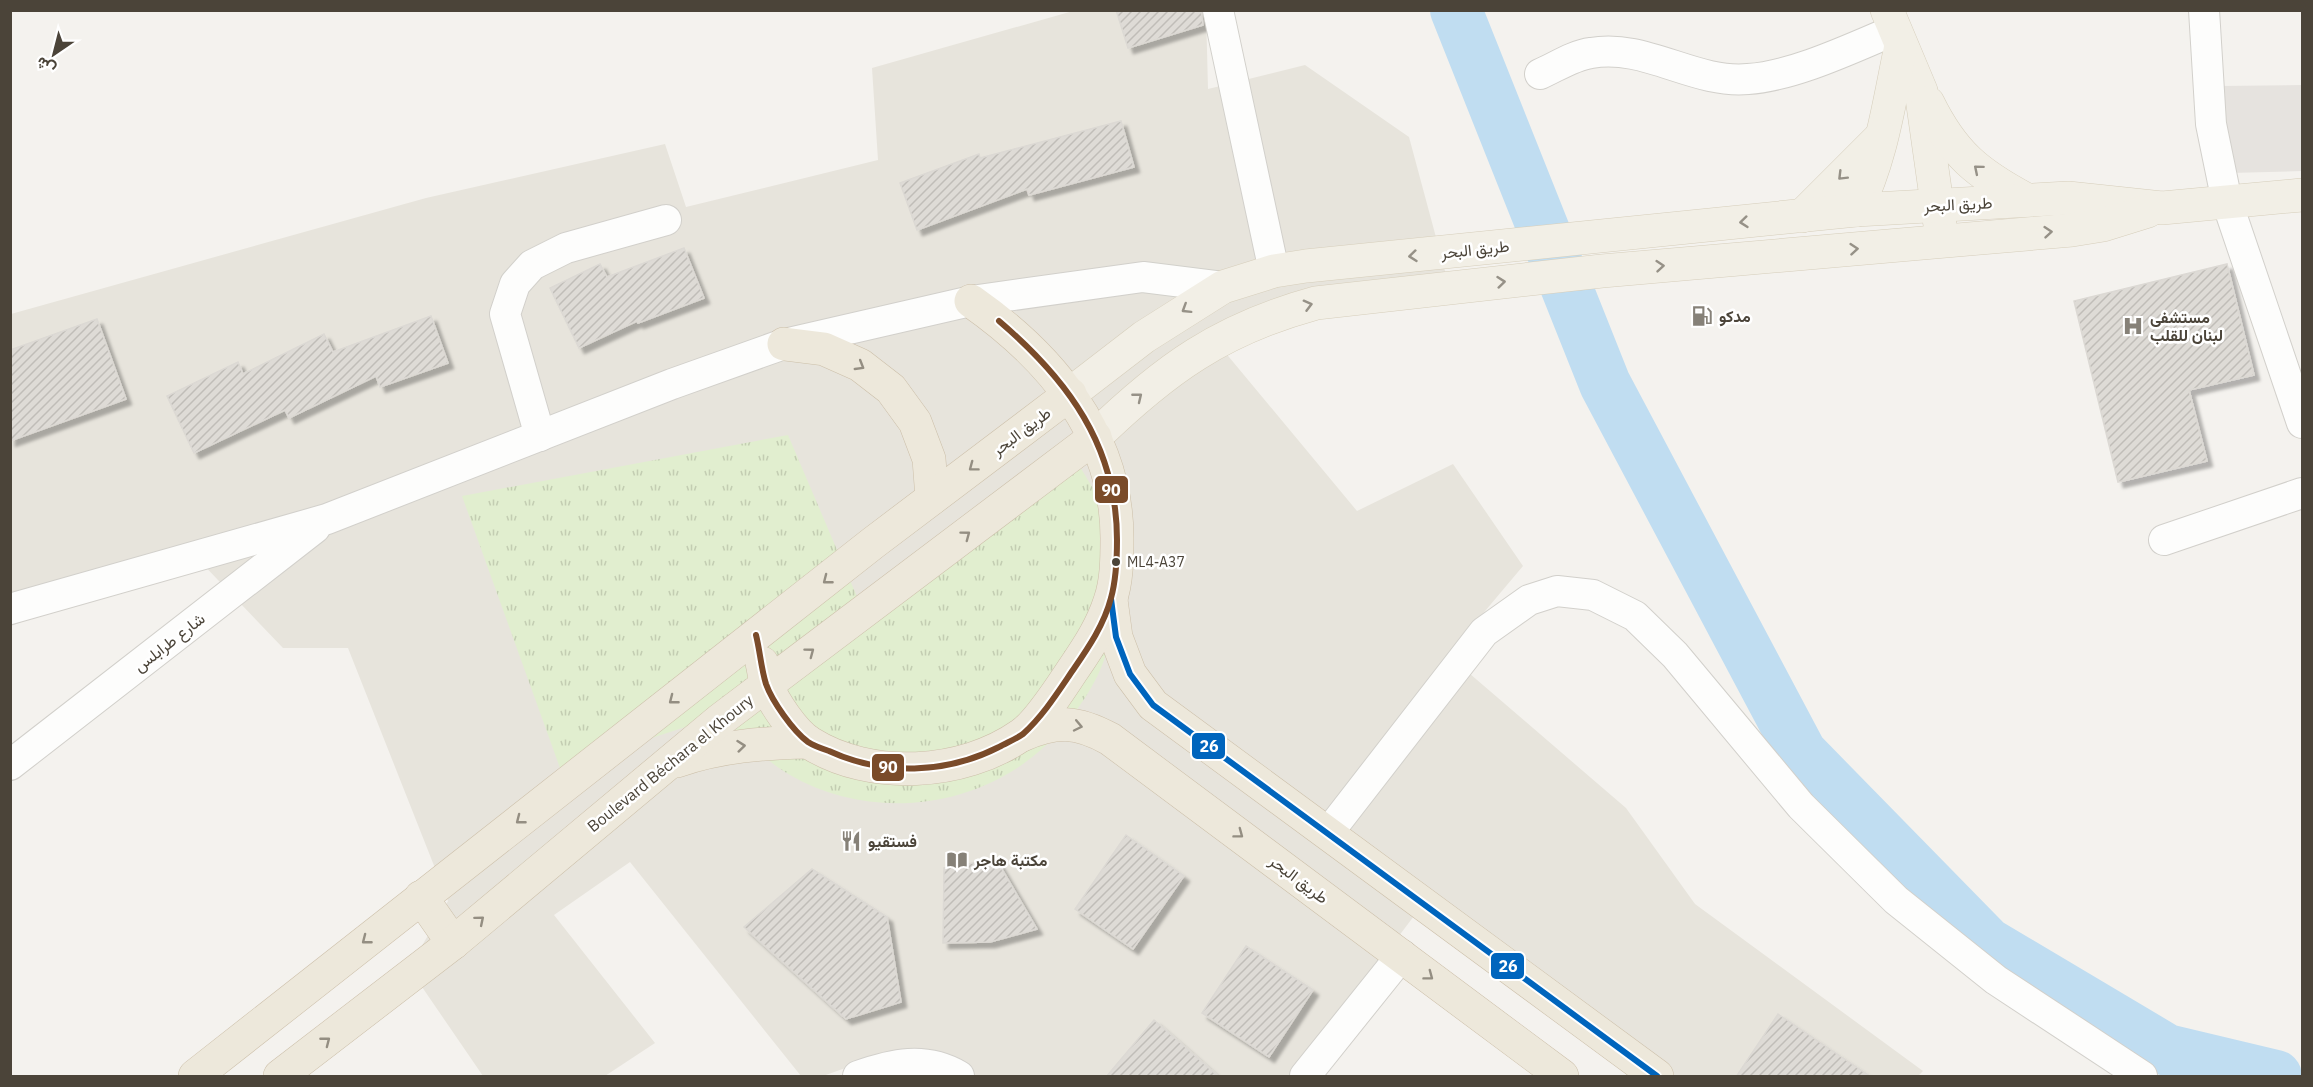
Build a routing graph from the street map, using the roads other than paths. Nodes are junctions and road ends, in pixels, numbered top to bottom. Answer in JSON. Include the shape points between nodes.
{"nodes":[{"id":1,"x":1218,"y":10,"type":"edge"},
{"id":2,"x":2204,"y":10,"type":"edge"},
{"id":3,"x":1894,"y":29,"type":"edge"},
{"id":4,"x":1540,"y":74,"type":"dead end"},
{"id":5,"x":1921,"y":91,"type":"junction"},
{"id":6,"x":1882,"y":136,"type":"junction"},
{"id":7,"x":2302,"y":195,"type":"edge"},
{"id":8,"x":2027,"y":200,"type":"junction"},
{"id":9,"x":2227,"y":202,"type":"junction"},
{"id":10,"x":1937,"y":205,"type":"junction"},
{"id":11,"x":2162,"y":207,"type":"junction"},
{"id":12,"x":1856,"y":210,"type":"junction"},
{"id":13,"x":1802,"y":216,"type":"junction"},
{"id":14,"x":666,"y":220,"type":"dead end"},
{"id":15,"x":1564,"y":241,"type":"junction"},
{"id":16,"x":1942,"y":241,"type":"junction"},
{"id":17,"x":1274,"y":271,"type":"junction"},
{"id":18,"x":1587,"y":272,"type":"junction"},
{"id":19,"x":1223,"y":286,"type":"junction"},
{"id":20,"x":971,"y":301,"type":"junction"},
{"id":21,"x":784,"y":344,"type":"junction"},
{"id":22,"x":1070,"y":394,"type":"junction"},
{"id":23,"x":2302,"y":423,"type":"edge"},
{"id":24,"x":1027,"y":426,"type":"junction"},
{"id":25,"x":540,"y":436,"type":"junction"},
{"id":26,"x":1095,"y":436,"type":"junction"},
{"id":27,"x":1060,"y":464,"type":"junction"},
{"id":28,"x":2302,"y":493,"type":"edge"},
{"id":29,"x":932,"y":498,"type":"junction"},
{"id":30,"x":327,"y":519,"type":"junction"},
{"id":31,"x":2164,"y":540,"type":"dead end"},
{"id":32,"x":1111,"y":599,"type":"junction"},
{"id":33,"x":10,"y":609,"type":"edge"},
{"id":34,"x":756,"y":635,"type":"junction"},
{"id":35,"x":767,"y":685,"type":"junction"},
{"id":36,"x":1022,"y":735,"type":"junction"},
{"id":37,"x":808,"y":742,"type":"junction"},
{"id":38,"x":10,"y":765,"type":"edge"},
{"id":39,"x":664,"y":766,"type":"junction"},
{"id":40,"x":1328,"y":833,"type":"junction"},
{"id":41,"x":421,"y":897,"type":"junction"},
{"id":42,"x":453,"y":943,"type":"junction"},
{"id":43,"x":1402,"y":955,"type":"junction"},
{"id":44,"x":195,"y":1077,"type":"edge"},
{"id":45,"x":280,"y":1077,"type":"edge"},
{"id":46,"x":858,"y":1077,"type":"edge"},
{"id":47,"x":959,"y":1077,"type":"edge"},
{"id":48,"x":1305,"y":1077,"type":"edge"},
{"id":49,"x":1562,"y":1077,"type":"edge"},
{"id":50,"x":1657,"y":1077,"type":"edge"},
{"id":51,"x":2142,"y":1077,"type":"edge"}],
"edges":[{"from":1,"to":17,"type":"street"},
{"from":2,"to":9,"type":"street","via":[[2211,124]]},
{"from":3,"to":4,"type":"street","via":[[1778,74],[1746,80],[1706,76],[1611,51],[1589,53]]},
{"from":3,"to":5,"type":"main road"},
{"from":3,"to":6,"type":"main road"},
{"from":8,"to":5,"type":"main road","one_way":true,"via":[[1993,182],[1963,157],[1939,126]]},
{"from":5,"to":10,"type":"main road"},
{"from":6,"to":12,"type":"main road","via":[[1871,178]]},
{"from":6,"to":13,"type":"main road","one_way":true},
{"from":7,"to":9,"type":"main road","name":"طريق البحر"},
{"from":8,"to":10,"type":"main road","name":"طريق البحر"},
{"from":8,"to":11,"type":"main road","name":"طريق البحر","via":[[2068,198]]},
{"from":9,"to":11,"type":"main road","name":"طريق البحر"},
{"from":9,"to":23,"type":"street"},
{"from":10,"to":12,"type":"main road","name":"طريق البحر"},
{"from":10,"to":16,"type":"main road"},
{"from":16,"to":11,"type":"main road","name":"طريق البحر","one_way":true,"via":[[2072,230]]},
{"from":12,"to":13,"type":"main road","name":"طريق البحر"},
{"from":13,"to":15,"type":"main road","name":"طريق البحر","one_way":true},
{"from":14,"to":25,"type":"street","via":[[566,248],[532,264],[515,284],[505,314]]},
{"from":15,"to":17,"type":"main road","name":"طريق البحر","one_way":true},
{"from":15,"to":18,"type":"main road"},
{"from":18,"to":16,"type":"main road","name":"طريق البحر","one_way":true},
{"from":17,"to":19,"type":"main road","name":"طريق البحر"},
{"from":26,"to":18,"type":"main road","name":"طريق البحر","one_way":true,"via":[[1165,374],[1245,326],[1280,313],[1353,297]]},
{"from":19,"to":20,"type":"street","via":[[1143,277]]},
{"from":19,"to":22,"type":"main road","name":"طريق البحر","one_way":true,"via":[[1144,337]]},
{"from":20,"to":21,"type":"street"},
{"from":20,"to":22,"type":"highway","via":[[1025,343]]},
{"from":21,"to":25,"type":"street"},
{"from":21,"to":29,"type":"highway","one_way":true,"via":[[824,349],[860,365],[891,389],[915,422],[929,459]]},
{"from":22,"to":24,"type":"highway","name":"طريق البحر"},
{"from":22,"to":26,"type":"highway"},
{"from":24,"to":27,"type":"highway"},
{"from":24,"to":29,"type":"highway","name":"طريق البحر","one_way":true},
{"from":25,"to":30,"type":"street"},
{"from":26,"to":27,"type":"highway","name":"Boulevard Béchara el Khoury"},
{"from":26,"to":32,"type":"highway","name":"طريق البحر","via":[[1111,476],[1117,517]]},
{"from":35,"to":27,"type":"highway","name":"Boulevard Béchara el Khoury","one_way":true},
{"from":28,"to":31,"type":"street"},
{"from":29,"to":34,"type":"highway","name":"طريق البحر","one_way":true},
{"from":30,"to":33,"type":"street"},
{"from":30,"to":38,"type":"street","name":"شارع طرابلس"},
{"from":32,"to":36,"type":"highway","name":"طريق البحر","via":[[1096,637],[1052,701]]},
{"from":32,"to":40,"type":"highway","name":"طريق البحر","via":[[1116,637],[1130,674],[1153,705]]},
{"from":34,"to":35,"type":"highway","name":"طريق البحر"},
{"from":34,"to":41,"type":"highway","one_way":true},
{"from":35,"to":37,"type":"highway","name":"طريق البحر","via":[[784,716]]},
{"from":35,"to":39,"type":"highway","name":"Boulevard Béchara el Khoury"},
{"from":36,"to":37,"type":"highway","name":"طريق البحر","via":[[982,755],[939,768],[894,769],[849,761]]},
{"from":36,"to":43,"type":"highway","name":"طريق البحر","one_way":true,"via":[[1043,726],[1067,723],[1090,728],[1110,739]]},
{"from":39,"to":37,"type":"highway","one_way":true,"via":[[734,746]]},
{"from":42,"to":39,"type":"highway","name":"Boulevard Béchara el Khoury","one_way":true},
{"from":40,"to":50,"type":"highway","name":"طريق البحر"},
{"from":40,"to":51,"type":"street","via":[[1484,632],[1529,600],[1557,591],[1593,595],[1635,616],[1675,655],[1801,806],[1896,900],[1996,980]]},
{"from":41,"to":42,"type":"highway"},
{"from":41,"to":44,"type":"highway","one_way":true},
{"from":45,"to":42,"type":"highway","name":"Boulevard Béchara el Khoury","one_way":true},
{"from":43,"to":48,"type":"street"},
{"from":43,"to":49,"type":"highway","name":"طريق البحر","one_way":true},
{"from":46,"to":47,"type":"street","via":[[888,1065],[921,1063]]}]}
